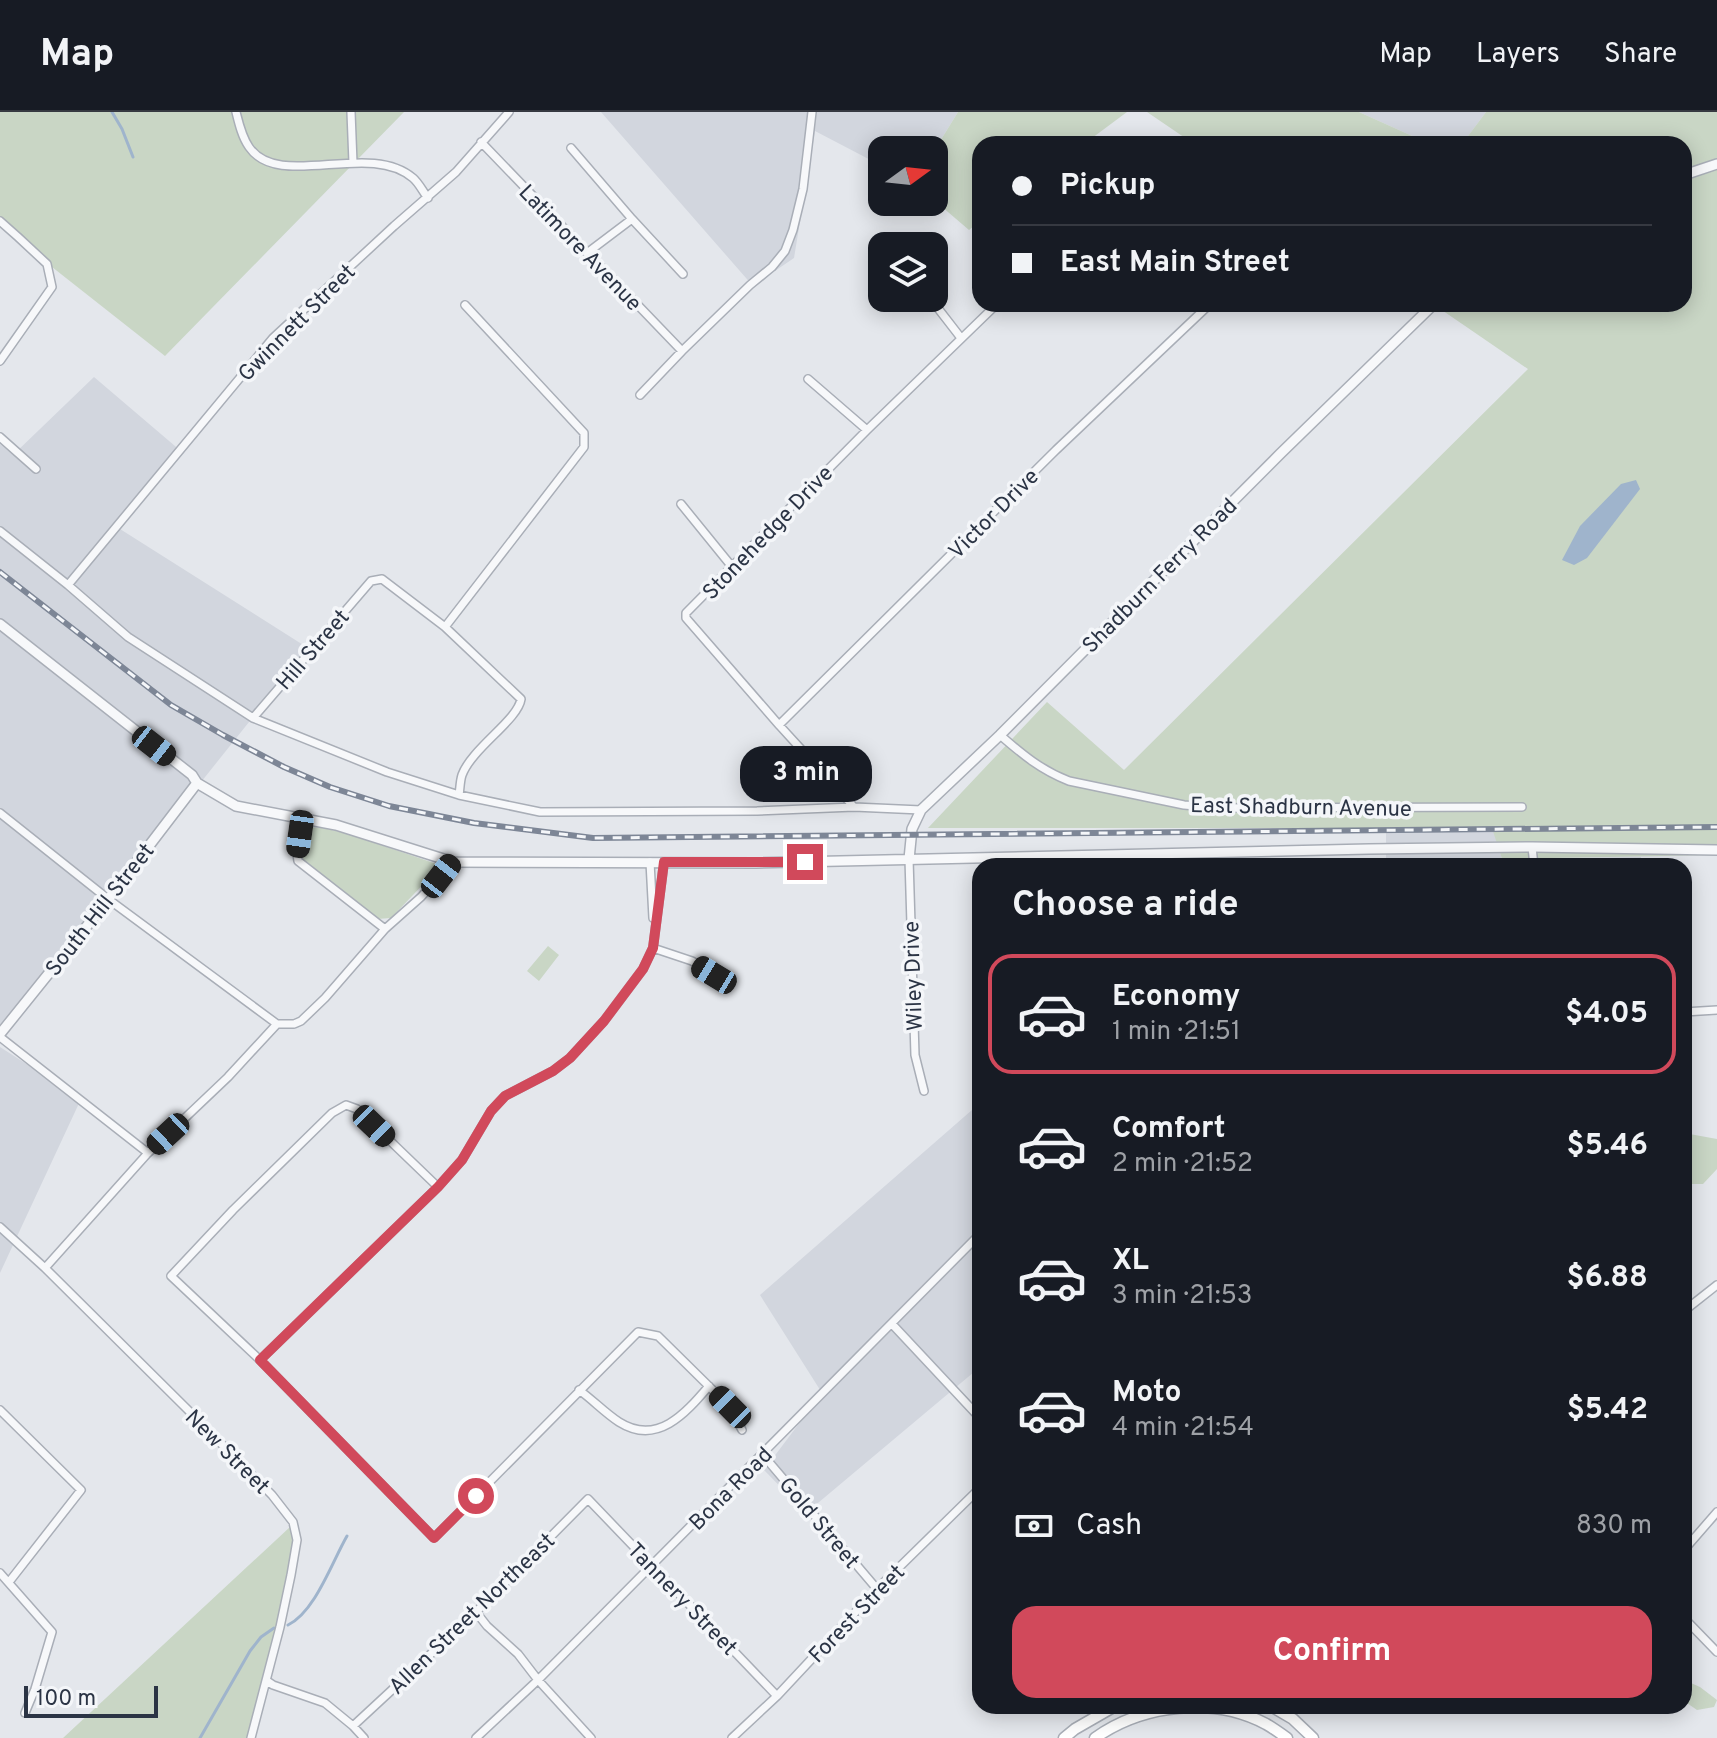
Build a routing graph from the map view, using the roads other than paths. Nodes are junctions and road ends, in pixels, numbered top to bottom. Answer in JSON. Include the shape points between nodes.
{"nodes":[{"id":1,"x":236,"y":112,"type":"edge"},
{"id":2,"x":351,"y":112,"type":"edge"},
{"id":3,"x":509,"y":112,"type":"edge"},
{"id":4,"x":812,"y":112,"type":"edge"},
{"id":5,"x":481,"y":142,"type":"junction"},
{"id":6,"x":571,"y":148,"type":"dead end"},
{"id":7,"x":353,"y":163,"type":"junction"},
{"id":8,"x":1717,"y":164,"type":"edge"},
{"id":9,"x":1692,"y":172,"type":"edge"},
{"id":10,"x":428,"y":198,"type":"junction"},
{"id":11,"x":632,"y":219,"type":"junction"},
{"id":12,"x":0,"y":221,"type":"edge"},
{"id":13,"x":587,"y":253,"type":"junction"},
{"id":14,"x":683,"y":274,"type":"dead end"},
{"id":15,"x":465,"y":305,"type":"dead end"},
{"id":16,"x":941,"y":312,"type":"edge"},
{"id":17,"x":989,"y":312,"type":"edge"},
{"id":18,"x":1202,"y":312,"type":"edge"},
{"id":19,"x":1426,"y":312,"type":"edge"},
{"id":20,"x":961,"y":338,"type":"junction"},
{"id":21,"x":682,"y":351,"type":"junction"},
{"id":22,"x":0,"y":361,"type":"edge"},
{"id":23,"x":808,"y":379,"type":"dead end"},
{"id":24,"x":640,"y":395,"type":"dead end"},
{"id":25,"x":867,"y":430,"type":"junction"},
{"id":26,"x":0,"y":437,"type":"edge"},
{"id":27,"x":36,"y":469,"type":"dead end"},
{"id":28,"x":681,"y":504,"type":"dead end"},
{"id":29,"x":0,"y":531,"type":"edge"},
{"id":30,"x":733,"y":568,"type":"junction"},
{"id":31,"x":68,"y":585,"type":"junction"},
{"id":32,"x":0,"y":624,"type":"edge"},
{"id":33,"x":445,"y":627,"type":"junction"},
{"id":34,"x":253,"y":718,"type":"junction"},
{"id":35,"x":779,"y":725,"type":"junction"},
{"id":36,"x":1000,"y":735,"type":"junction"},
{"id":37,"x":197,"y":783,"type":"junction"},
{"id":38,"x":459,"y":795,"type":"junction"},
{"id":39,"x":854,"y":807,"type":"junction"},
{"id":40,"x":1522,"y":807,"type":"dead end"},
{"id":41,"x":921,"y":810,"type":"junction"},
{"id":42,"x":0,"y":813,"type":"edge"},
{"id":43,"x":302,"y":819,"type":"junction"},
{"id":44,"x":1532,"y":847,"type":"junction"},
{"id":45,"x":1717,"y":850,"type":"edge"},
{"id":46,"x":1131,"y":858,"type":"edge"},
{"id":47,"x":1533,"y":858,"type":"edge"},
{"id":48,"x":909,"y":859,"type":"junction"},
{"id":49,"x":972,"y":859,"type":"edge"},
{"id":50,"x":453,"y":862,"type":"junction"},
{"id":51,"x":650,"y":862,"type":"junction"},
{"id":52,"x":664,"y":862,"type":"junction"},
{"id":53,"x":108,"y":899,"type":"junction"},
{"id":54,"x":655,"y":928,"type":"junction"},
{"id":55,"x":385,"y":929,"type":"junction"},
{"id":56,"x":653,"y":948,"type":"junction"},
{"id":57,"x":714,"y":975,"type":"dead end"},
{"id":58,"x":1717,"y":1010,"type":"edge"},
{"id":59,"x":1692,"y":1012,"type":"edge"},
{"id":60,"x":277,"y":1024,"type":"junction"},
{"id":61,"x":0,"y":1036,"type":"edge"},
{"id":62,"x":924,"y":1091,"type":"dead end"},
{"id":63,"x":148,"y":1153,"type":"junction"},
{"id":64,"x":438,"y":1187,"type":"junction"},
{"id":65,"x":0,"y":1227,"type":"edge"},
{"id":66,"x":972,"y":1242,"type":"edge"},
{"id":67,"x":45,"y":1268,"type":"junction"},
{"id":68,"x":1717,"y":1285,"type":"edge"},
{"id":69,"x":1692,"y":1305,"type":"edge"},
{"id":70,"x":892,"y":1324,"type":"junction"},
{"id":71,"x":260,"y":1360,"type":"junction"},
{"id":72,"x":709,"y":1386,"type":"junction"},
{"id":73,"x":579,"y":1390,"type":"junction"},
{"id":74,"x":972,"y":1409,"type":"edge"},
{"id":75,"x":0,"y":1410,"type":"edge"},
{"id":76,"x":742,"y":1430,"type":"dead end"},
{"id":77,"x":763,"y":1455,"type":"junction"},
{"id":78,"x":972,"y":1496,"type":"edge"},
{"id":79,"x":588,"y":1499,"type":"joint"},
{"id":80,"x":1717,"y":1512,"type":"edge"},
{"id":81,"x":1692,"y":1541,"type":"edge"},
{"id":82,"x":652,"y":1566,"type":"junction"},
{"id":83,"x":0,"y":1573,"type":"edge"},
{"id":84,"x":9,"y":1582,"type":"junction"},
{"id":85,"x":877,"y":1589,"type":"junction"},
{"id":86,"x":476,"y":1612,"type":"junction"},
{"id":87,"x":1692,"y":1626,"type":"edge"},
{"id":88,"x":1717,"y":1652,"type":"edge"},
{"id":89,"x":538,"y":1680,"type":"junction"},
{"id":90,"x":267,"y":1681,"type":"junction"},
{"id":91,"x":777,"y":1696,"type":"junction"},
{"id":92,"x":25,"y":1713,"type":"dead end"},
{"id":93,"x":1100,"y":1714,"type":"edge"},
{"id":94,"x":1143,"y":1714,"type":"edge"},
{"id":95,"x":1241,"y":1714,"type":"edge"},
{"id":96,"x":1285,"y":1714,"type":"edge"},
{"id":97,"x":353,"y":1726,"type":"junction"},
{"id":98,"x":251,"y":1738,"type":"edge"},
{"id":99,"x":364,"y":1738,"type":"edge"},
{"id":100,"x":476,"y":1738,"type":"edge"},
{"id":101,"x":591,"y":1738,"type":"edge"},
{"id":102,"x":732,"y":1738,"type":"edge"},
{"id":103,"x":1064,"y":1738,"type":"edge"},
{"id":104,"x":1095,"y":1738,"type":"edge"},
{"id":105,"x":1287,"y":1738,"type":"edge"},
{"id":106,"x":1313,"y":1738,"type":"edge"}],
"edges":[{"from":1,"to":7,"type":"street","via":[[250,150],[272,163]]},
{"from":2,"to":7,"type":"street"},
{"from":3,"to":5,"type":"street","name":"Gwinnett Street"},
{"from":4,"to":21,"type":"street","via":[[803,189],[785,251]]},
{"from":5,"to":10,"type":"street","name":"Gwinnett Street"},
{"from":5,"to":13,"type":"street","name":"Latimore Avenue"},
{"from":6,"to":11,"type":"street"},
{"from":7,"to":10,"type":"street","via":[[399,170],[414,178]]},
{"from":8,"to":9,"type":"street"},
{"from":10,"to":31,"type":"street","name":"Gwinnett Street","via":[[273,338]]},
{"from":11,"to":13,"type":"street"},
{"from":11,"to":14,"type":"street"},
{"from":12,"to":22,"type":"street","via":[[47,264],[52,287]]},
{"from":13,"to":21,"type":"street","name":"Latimore Avenue"},
{"from":15,"to":33,"type":"street","via":[[586,440]]},
{"from":16,"to":20,"type":"street"},
{"from":17,"to":20,"type":"street","name":"Stonehedge Drive"},
{"from":18,"to":35,"type":"street","name":"Victor Drive"},
{"from":19,"to":36,"type":"street","name":"Shadburn Ferry Road"},
{"from":20,"to":25,"type":"street","name":"Stonehedge Drive"},
{"from":21,"to":24,"type":"street"},
{"from":23,"to":25,"type":"street"},
{"from":25,"to":30,"type":"street","name":"Stonehedge Drive"},
{"from":26,"to":27,"type":"street"},
{"from":28,"to":30,"type":"street"},
{"from":29,"to":31,"type":"street"},
{"from":30,"to":35,"type":"street","name":"Stonehedge Drive","via":[[686,618]]},
{"from":31,"to":34,"type":"street","via":[[128,637]]},
{"from":32,"to":37,"type":"street"},
{"from":33,"to":34,"type":"street","name":"Hill Street","via":[[382,579],[371,581]]},
{"from":33,"to":38,"type":"street","via":[[521,699],[520,708],[462,775]]},
{"from":34,"to":38,"type":"street"},
{"from":35,"to":39,"type":"street","name":"Stonehedge Drive"},
{"from":36,"to":40,"type":"street","name":"East Shadburn Avenue","via":[[1039,767],[1069,781],[1184,805]]},
{"from":36,"to":41,"type":"street","name":"Shadburn Ferry Road"},
{"from":37,"to":43,"type":"street","via":[[236,806]]},
{"from":37,"to":53,"type":"street","name":"South Hill Street"},
{"from":38,"to":39,"type":"street","via":[[540,812]]},
{"from":39,"to":41,"type":"street"},
{"from":41,"to":48,"type":"street","via":[[912,829]]},
{"from":42,"to":53,"type":"street"},
{"from":43,"to":50,"type":"street"},
{"from":43,"to":55,"type":"street","via":[[298,861]]},
{"from":44,"to":45,"type":"street"},
{"from":44,"to":46,"type":"street"},
{"from":44,"to":47,"type":"street"},
{"from":48,"to":49,"type":"street"},
{"from":48,"to":52,"type":"street"},
{"from":48,"to":62,"type":"street","name":"Wiley Drive","via":[[915,1055]]},
{"from":50,"to":51,"type":"street"},
{"from":50,"to":55,"type":"street"},
{"from":51,"to":52,"type":"street"},
{"from":51,"to":54,"type":"street"},
{"from":52,"to":54,"type":"street"},
{"from":53,"to":60,"type":"street"},
{"from":53,"to":61,"type":"street","name":"South Hill Street"},
{"from":54,"to":56,"type":"street"},
{"from":55,"to":60,"type":"street","via":[[301,1021]]},
{"from":56,"to":57,"type":"street"},
{"from":56,"to":64,"type":"street","via":[[604,1021],[553,1071],[505,1096]]},
{"from":58,"to":59,"type":"street"},
{"from":60,"to":63,"type":"street"},
{"from":61,"to":63,"type":"street"},
{"from":63,"to":67,"type":"street"},
{"from":64,"to":71,"type":"street"},
{"from":64,"to":71,"type":"street","via":[[357,1109],[346,1105],[310,1134],[171,1276]]},
{"from":65,"to":67,"type":"street","name":"New Street"},
{"from":66,"to":70,"type":"street","name":"Bona Road"},
{"from":67,"to":90,"type":"street","name":"New Street","via":[[293,1522],[297,1540]]},
{"from":68,"to":69,"type":"street"},
{"from":70,"to":74,"type":"street"},
{"from":70,"to":77,"type":"street","name":"Bona Road"},
{"from":71,"to":73,"type":"street","via":[[434,1538]]},
{"from":72,"to":73,"type":"street","via":[[676,1421],[634,1430]]},
{"from":72,"to":73,"type":"street","via":[[658,1336],[638,1332]]},
{"from":72,"to":76,"type":"street","via":[[730,1407]]},
{"from":75,"to":84,"type":"street","via":[[81,1490]]},
{"from":77,"to":82,"type":"street","name":"Bona Road"},
{"from":77,"to":85,"type":"street","name":"Gold Street"},
{"from":78,"to":85,"type":"street","name":"Forest Street"},
{"from":79,"to":82,"type":"street","name":"Tannery Street"},
{"from":79,"to":86,"type":"street","name":"Allen Street Northeast"},
{"from":80,"to":81,"type":"street"},
{"from":82,"to":89,"type":"street","name":"Bona Road"},
{"from":82,"to":91,"type":"street","name":"Tannery Street"},
{"from":83,"to":84,"type":"street"},
{"from":84,"to":92,"type":"street","via":[[52,1632]]},
{"from":85,"to":91,"type":"street","name":"Forest Street"},
{"from":86,"to":89,"type":"street"},
{"from":86,"to":97,"type":"street","name":"Allen Street Northeast"},
{"from":87,"to":88,"type":"street"},
{"from":89,"to":100,"type":"street","name":"Bona Road"},
{"from":89,"to":101,"type":"street"},
{"from":90,"to":97,"type":"street","via":[[325,1703]]},
{"from":90,"to":98,"type":"street","name":"New Street"},
{"from":91,"to":102,"type":"street","name":"Forest Street"},
{"from":93,"to":103,"type":"main road"},
{"from":94,"to":104,"type":"main road"},
{"from":95,"to":105,"type":"main road"},
{"from":96,"to":106,"type":"main road"},
{"from":97,"to":99,"type":"street"}]}
